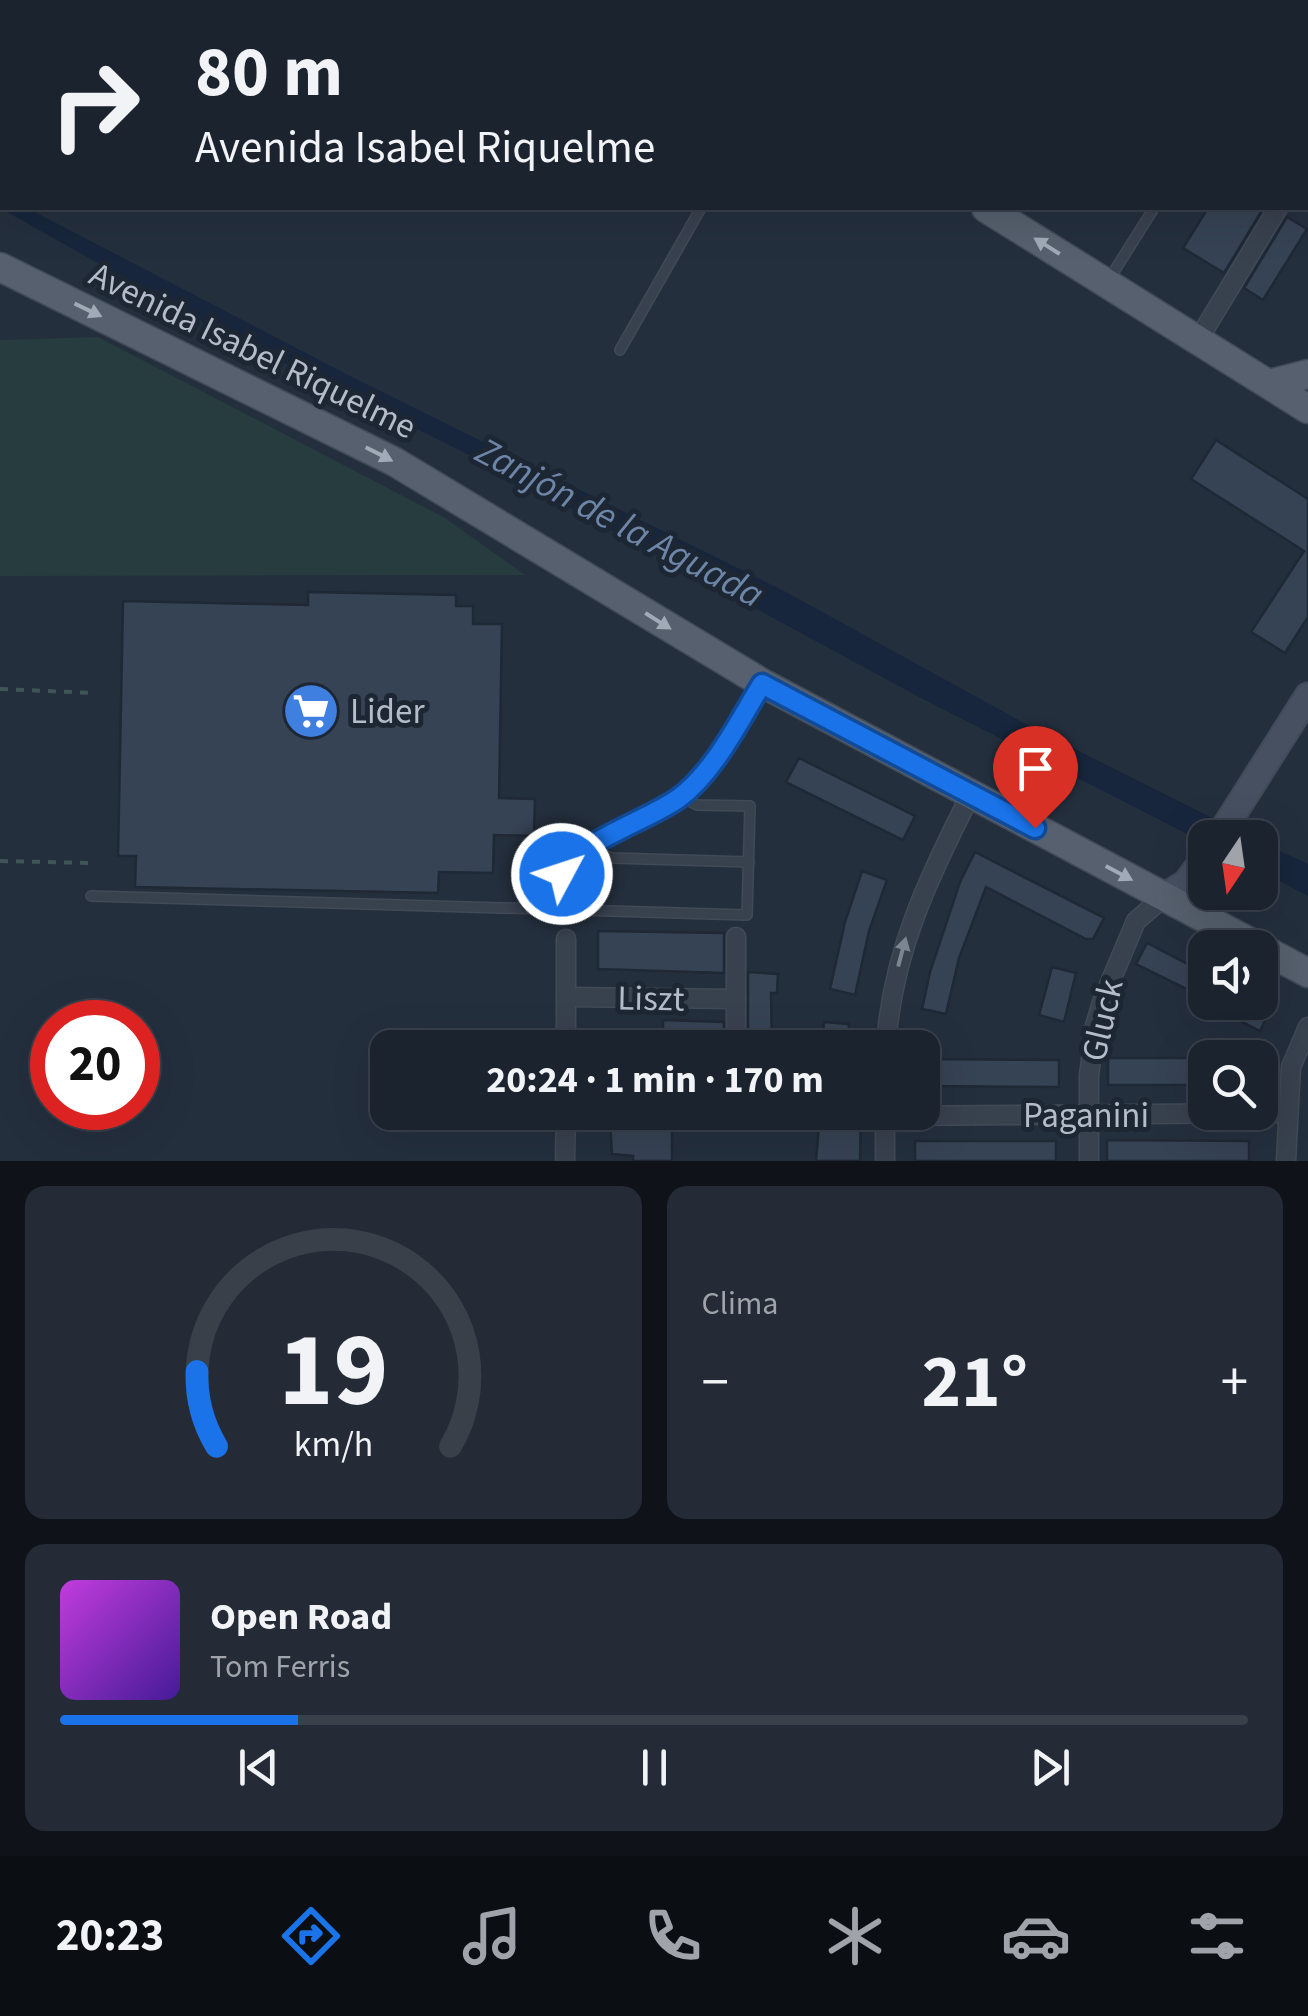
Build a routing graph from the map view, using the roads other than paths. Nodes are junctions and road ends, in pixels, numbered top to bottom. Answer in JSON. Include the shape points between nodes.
{"nodes":[{"id":1,"x":700,"y":210,"type":"edge"},
{"id":2,"x":989,"y":210,"type":"edge"},
{"id":3,"x":1153,"y":210,"type":"edge"},
{"id":4,"x":1277,"y":210,"type":"edge"},
{"id":5,"x":0,"y":267,"type":"edge"},
{"id":6,"x":1106,"y":283,"type":"junction"},
{"id":7,"x":1198,"y":340,"type":"junction"},
{"id":8,"x":620,"y":350,"type":"dead end"},
{"id":9,"x":1308,"y":374,"type":"edge"},
{"id":10,"x":1268,"y":384,"type":"junction"},
{"id":11,"x":1308,"y":409,"type":"edge"},
{"id":12,"x":762,"y":684,"type":"junction"},
{"id":13,"x":1308,"y":696,"type":"edge"},
{"id":14,"x":971,"y":794,"type":"junction"},
{"id":15,"x":681,"y":797,"type":"junction"},
{"id":16,"x":1229,"y":820,"type":"edge"},
{"id":17,"x":588,"y":849,"type":"junction"},
{"id":18,"x":749,"y":862,"type":"junction"},
{"id":19,"x":1188,"y":880,"type":"edge"},
{"id":20,"x":91,"y":896,"type":"dead end"},
{"id":21,"x":1164,"y":896,"type":"junction"},
{"id":22,"x":560,"y":909,"type":"junction"},
{"id":23,"x":736,"y":937,"type":"dead end"},
{"id":24,"x":566,"y":939,"type":"dead end"},
{"id":25,"x":1308,"y":973,"type":"edge"},
{"id":26,"x":566,"y":996,"type":"junction"},
{"id":27,"x":736,"y":999,"type":"junction"},
{"id":28,"x":1308,"y":1027,"type":"edge"},
{"id":29,"x":566,"y":1030,"type":"edge"},
{"id":30,"x":736,"y":1030,"type":"edge"},
{"id":31,"x":888,"y":1030,"type":"edge"},
{"id":32,"x":1286,"y":1113,"type":"junction"},
{"id":33,"x":940,"y":1114,"type":"edge"},
{"id":34,"x":1088,"y":1114,"type":"junction"},
{"id":35,"x":566,"y":1130,"type":"edge"},
{"id":36,"x":885,"y":1130,"type":"edge"},
{"id":37,"x":565,"y":1161,"type":"edge"},
{"id":38,"x":885,"y":1161,"type":"edge"},
{"id":39,"x":1089,"y":1161,"type":"edge"},
{"id":40,"x":1286,"y":1161,"type":"edge"}],
"edges":[{"from":1,"to":8,"type":"lane"},
{"from":6,"to":2,"type":"main road","one_way":true},
{"from":3,"to":6,"type":"lane"},
{"from":4,"to":7,"type":"street"},
{"from":5,"to":12,"type":"main road","name":"Avenida Isabel Riquelme","one_way":true,"via":[[395,462]]},
{"from":6,"to":7,"type":"main road"},
{"from":7,"to":10,"type":"main road"},
{"from":9,"to":10,"type":"main road"},
{"from":10,"to":11,"type":"main road"},
{"from":12,"to":14,"type":"main road","name":"Avenida Isabel Riquelme"},
{"from":12,"to":15,"type":"lane"},
{"from":13,"to":16,"type":"street"},
{"from":14,"to":21,"type":"main road","name":"Avenida Isabel Riquelme","one_way":true},
{"from":31,"to":14,"type":"street","one_way":true,"via":[[910,926]]},
{"from":15,"to":17,"type":"lane"},
{"from":15,"to":18,"type":"lane","via":[[696,805],[750,806]]},
{"from":17,"to":18,"type":"lane","via":[[612,858]]},
{"from":17,"to":22,"type":"lane","via":[[564,868]]},
{"from":18,"to":22,"type":"lane","via":[[748,915]]},
{"from":19,"to":21,"type":"street"},
{"from":20,"to":22,"type":"lane"},
{"from":21,"to":25,"type":"main road","name":"Avenida Isabel Riquelme"},
{"from":21,"to":34,"type":"street","name":"Gluck","via":[[1136,921],[1112,974],[1095,1026]]},
{"from":23,"to":27,"type":"street","name":"Liszt"},
{"from":24,"to":26,"type":"street","name":"Liszt"},
{"from":26,"to":27,"type":"street","name":"Liszt"},
{"from":26,"to":29,"type":"street","name":"Liszt"},
{"from":27,"to":30,"type":"street","name":"Liszt"},
{"from":28,"to":32,"type":"street","via":[[1291,1067]]},
{"from":32,"to":34,"type":"street","name":"Paganini"},
{"from":32,"to":40,"type":"street"},
{"from":33,"to":34,"type":"street","name":"Paganini"},
{"from":34,"to":39,"type":"street","name":"Gluck"},
{"from":35,"to":37,"type":"street"},
{"from":36,"to":38,"type":"street"}]}
